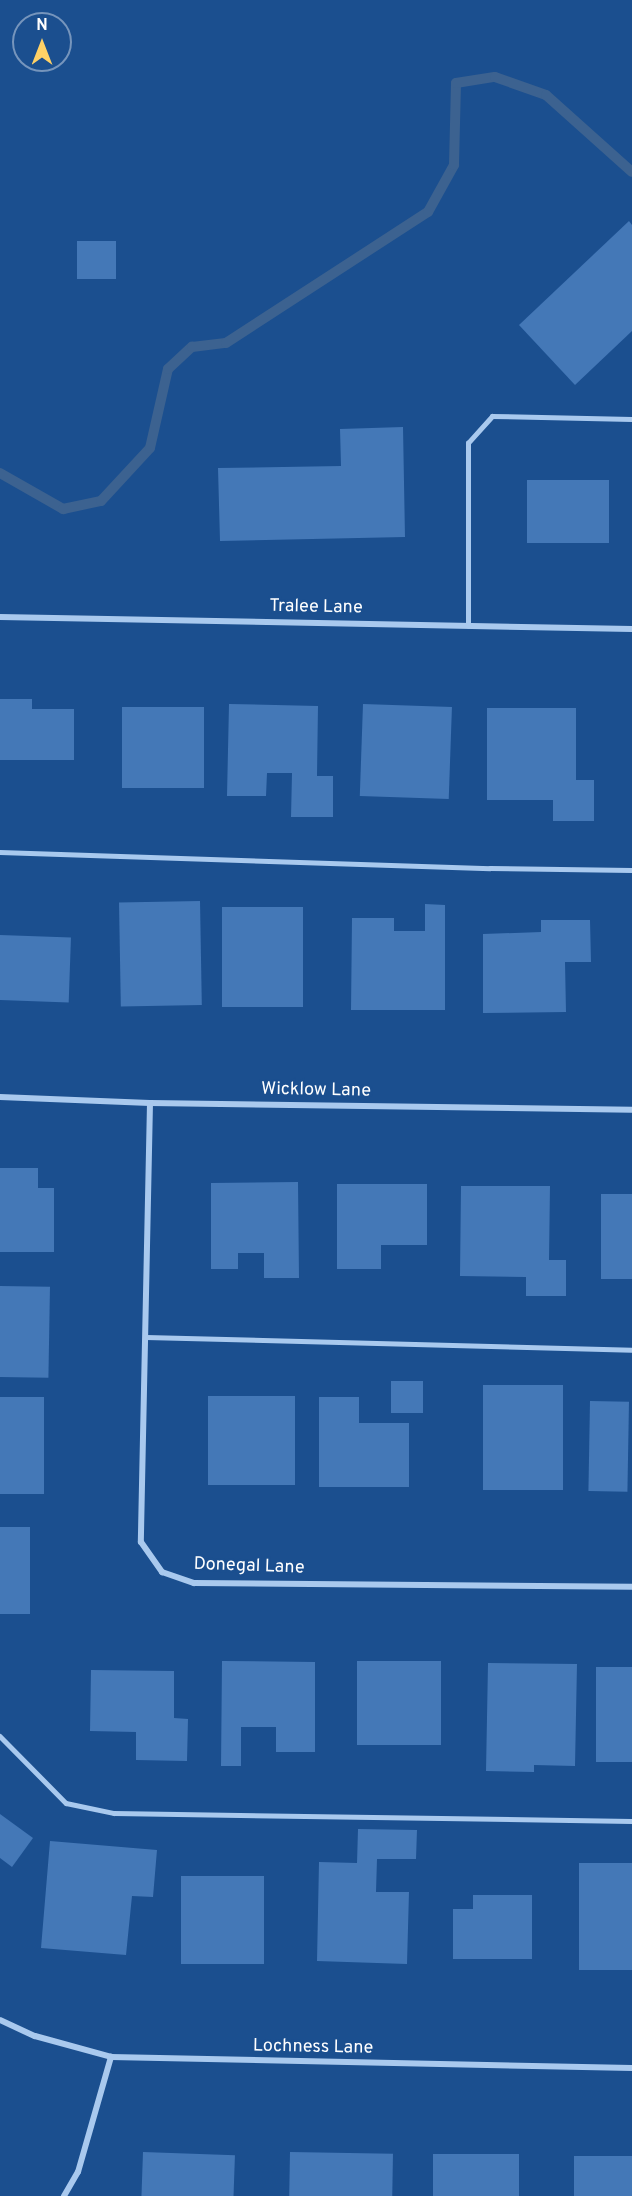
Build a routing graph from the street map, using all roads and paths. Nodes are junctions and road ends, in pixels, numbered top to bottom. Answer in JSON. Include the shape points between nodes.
{"nodes":[{"id":1,"x":632,"y":419,"type":"edge"},
{"id":2,"x":0,"y":617,"type":"edge"},
{"id":3,"x":468,"y":626,"type":"junction"},
{"id":4,"x":632,"y":628,"type":"edge"},
{"id":5,"x":0,"y":852,"type":"edge"},
{"id":6,"x":632,"y":870,"type":"edge"},
{"id":7,"x":0,"y":1097,"type":"edge"},
{"id":8,"x":150,"y":1103,"type":"junction"},
{"id":9,"x":632,"y":1110,"type":"edge"},
{"id":10,"x":146,"y":1337,"type":"junction"},
{"id":11,"x":632,"y":1350,"type":"edge"},
{"id":12,"x":632,"y":1587,"type":"edge"},
{"id":13,"x":0,"y":1736,"type":"edge"},
{"id":14,"x":632,"y":1821,"type":"edge"},
{"id":15,"x":0,"y":2020,"type":"edge"},
{"id":16,"x":111,"y":2057,"type":"junction"},
{"id":17,"x":632,"y":2068,"type":"edge"},
{"id":18,"x":64,"y":2196,"type":"edge"}],
"edges":[{"from":1,"to":3,"type":"lane","via":[[492,417],[468,442]]},
{"from":2,"to":3,"type":"street","name":"Tralee Lane"},
{"from":3,"to":4,"type":"street","name":"Tralee Lane"},
{"from":5,"to":6,"type":"lane"},
{"from":7,"to":8,"type":"street","name":"Wicklow Lane"},
{"from":8,"to":9,"type":"street","name":"Wicklow Lane"},
{"from":8,"to":10,"type":"street","name":"Donegal Lane"},
{"from":10,"to":11,"type":"lane"},
{"from":10,"to":12,"type":"street","name":"Donegal Lane","via":[[141,1542],[162,1572],[194,1583]]},
{"from":13,"to":14,"type":"lane","via":[[66,1803],[114,1813]]},
{"from":15,"to":16,"type":"street","name":"Lochness Lane","via":[[35,2036]]},
{"from":16,"to":17,"type":"street","name":"Lochness Lane"},
{"from":16,"to":18,"type":"street","via":[[78,2172]]}]}
